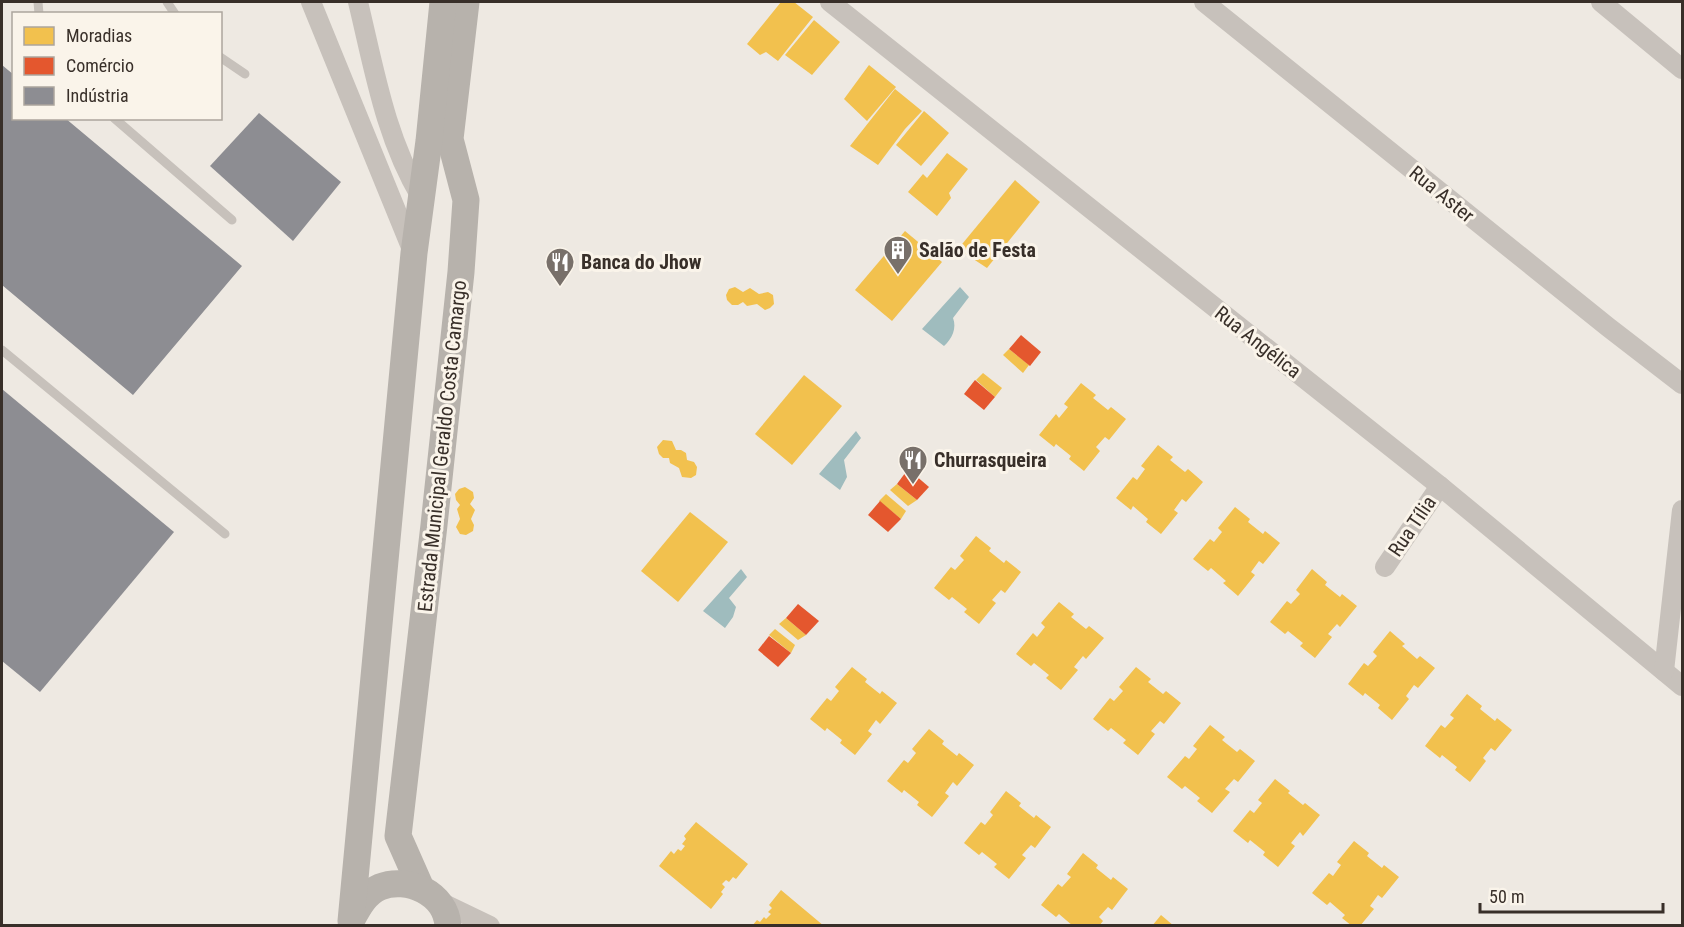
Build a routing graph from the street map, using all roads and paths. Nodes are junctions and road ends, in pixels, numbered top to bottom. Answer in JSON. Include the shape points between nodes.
{"nodes":[{"id":1,"x":312,"y":2,"type":"edge"},
{"id":2,"x":357,"y":2,"type":"edge"},
{"id":3,"x":443,"y":2,"type":"edge"},
{"id":4,"x":466,"y":2,"type":"edge"},
{"id":5,"x":830,"y":2,"type":"edge"},
{"id":6,"x":1204,"y":2,"type":"edge"},
{"id":7,"x":1601,"y":2,"type":"edge"},
{"id":8,"x":222,"y":58,"type":"edge"},
{"id":9,"x":1683,"y":69,"type":"edge"},
{"id":10,"x":245,"y":74,"type":"dead end"},
{"id":11,"x":116,"y":120,"type":"edge"},
{"id":12,"x":421,"y":197,"type":"junction"},
{"id":13,"x":466,"y":200,"type":"junction"},
{"id":14,"x":232,"y":220,"type":"dead end"},
{"id":15,"x":414,"y":253,"type":"junction"},
{"id":16,"x":2,"y":350,"type":"edge"},
{"id":17,"x":1683,"y":384,"type":"edge"},
{"id":18,"x":1440,"y":486,"type":"junction"},
{"id":19,"x":1683,"y":510,"type":"edge"},
{"id":20,"x":225,"y":534,"type":"dead end"},
{"id":21,"x":1384,"y":567,"type":"dead end"},
{"id":22,"x":1664,"y":671,"type":"junction"},
{"id":23,"x":1683,"y":686,"type":"edge"},
{"id":24,"x":427,"y":899,"type":"edge"},
{"id":25,"x":351,"y":923,"type":"edge"},
{"id":26,"x":490,"y":926,"type":"edge"}],
"edges":[{"from":1,"to":15,"type":"street"},
{"from":2,"to":12,"type":"street","via":[[385,117],[406,171]]},
{"from":3,"to":12,"type":"street"},
{"from":4,"to":13,"type":"street","name":"Estrada Municipal Geraldo Costa Camargo","via":[[450,139]]},
{"from":5,"to":18,"type":"street","name":"Rua Angélica"},
{"from":6,"to":17,"type":"street","name":"Rua Aster"},
{"from":7,"to":9,"type":"street"},
{"from":8,"to":10,"type":"lane"},
{"from":11,"to":14,"type":"lane"},
{"from":12,"to":13,"type":"street"},
{"from":12,"to":15,"type":"street"},
{"from":13,"to":24,"type":"street","name":"Estrada Municipal Geraldo Costa Camargo","via":[[398,836]]},
{"from":15,"to":25,"type":"street"},
{"from":16,"to":20,"type":"lane"},
{"from":18,"to":21,"type":"street","name":"Rua Tília"},
{"from":18,"to":22,"type":"street","name":"Rua Angélica"},
{"from":19,"to":22,"type":"street"},
{"from":22,"to":23,"type":"street","name":"Rua Angélica"},
{"from":24,"to":25,"type":"street","via":[[378,887],[361,901]]},
{"from":24,"to":26,"type":"street"}]}
